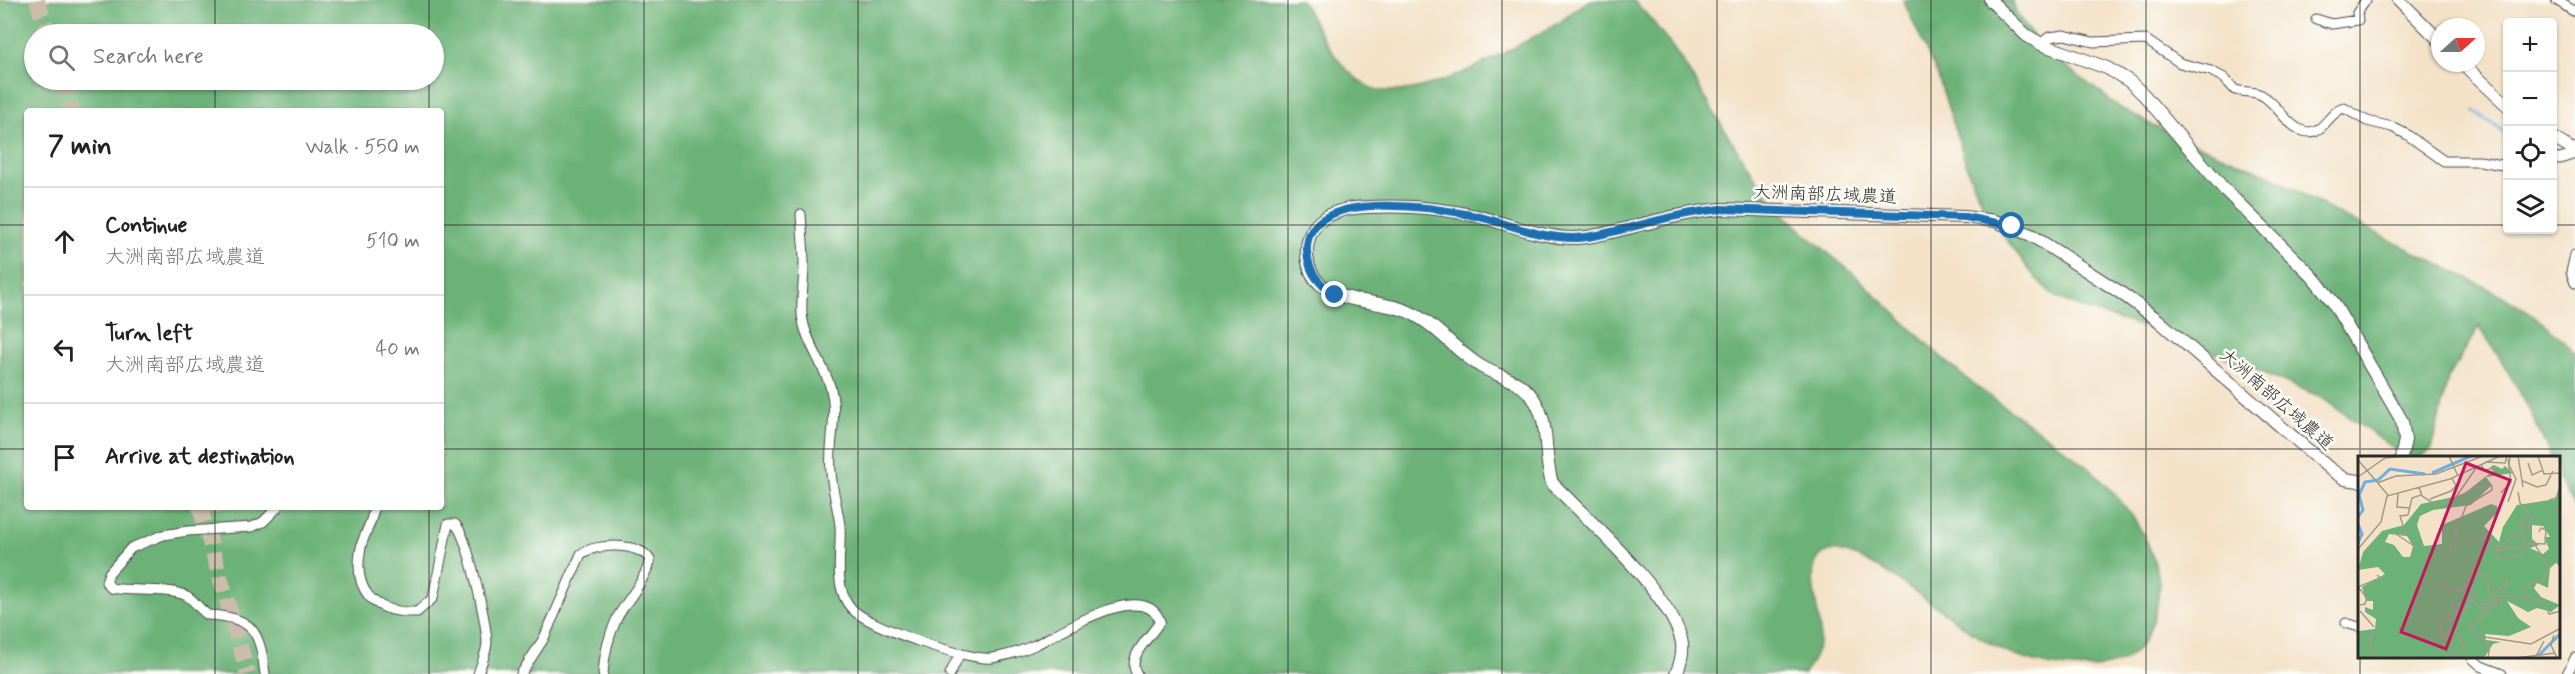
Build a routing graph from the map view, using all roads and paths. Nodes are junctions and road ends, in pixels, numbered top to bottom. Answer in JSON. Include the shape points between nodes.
{"nodes":[{"id":1,"x":1990,"y":0,"type":"edge"},
{"id":2,"x":2366,"y":0,"type":"edge"},
{"id":3,"x":2399,"y":0,"type":"edge"},
{"id":4,"x":2556,"y":0,"type":"edge"},
{"id":5,"x":2575,"y":12,"type":"edge"},
{"id":6,"x":2316,"y":19,"type":"dead end"},
{"id":7,"x":2431,"y":32,"type":"edge"},
{"id":8,"x":2041,"y":44,"type":"junction"},
{"id":9,"x":2472,"y":72,"type":"edge"},
{"id":10,"x":2503,"y":101,"type":"edge"},
{"id":11,"x":2557,"y":140,"type":"edge"},
{"id":12,"x":2575,"y":153,"type":"edge"},
{"id":13,"x":2557,"y":159,"type":"edge"},
{"id":14,"x":2503,"y":165,"type":"edge"},
{"id":15,"x":801,"y":214,"type":"dead end"},
{"id":16,"x":2575,"y":255,"type":"edge"},
{"id":17,"x":2575,"y":284,"type":"edge"},
{"id":18,"x":2401,"y":456,"type":"edge"},
{"id":19,"x":2358,"y":481,"type":"edge"},
{"id":20,"x":275,"y":510,"type":"edge"},
{"id":21,"x":373,"y":510,"type":"edge"},
{"id":22,"x":2346,"y":623,"type":"dead end"},
{"id":23,"x":2358,"y":627,"type":"edge"},
{"id":24,"x":959,"y":655,"type":"junction"},
{"id":25,"x":2575,"y":658,"type":"edge"},
{"id":26,"x":2474,"y":659,"type":"edge"},
{"id":27,"x":265,"y":674,"type":"edge"},
{"id":28,"x":478,"y":674,"type":"edge"},
{"id":29,"x":521,"y":674,"type":"edge"},
{"id":30,"x":603,"y":674,"type":"edge"},
{"id":31,"x":951,"y":674,"type":"edge"},
{"id":32,"x":1137,"y":674,"type":"edge"},
{"id":33,"x":1676,"y":674,"type":"edge"},
{"id":34,"x":2502,"y":674,"type":"edge"},
{"id":35,"x":2567,"y":674,"type":"edge"}],
"edges":[{"from":1,"to":8,"type":"street","via":[[2009,21]]},
{"from":2,"to":6,"type":"street","via":[[2357,13],[2358,20],[2332,24]]},
{"from":3,"to":7,"type":"street"},
{"from":4,"to":5,"type":"street"},
{"from":8,"to":14,"type":"street","via":[[2049,37],[2064,36],[2093,42],[2146,40],[2180,63],[2224,78],[2235,90],[2267,98],[2300,129],[2319,129],[2336,110],[2344,108],[2367,121],[2392,127],[2444,161]]},
{"from":8,"to":18,"type":"street","via":[[2107,68],[2129,81],[2223,188],[2312,276],[2333,302],[2402,421],[2405,440]]},
{"from":9,"to":10,"type":"street"},
{"from":11,"to":12,"type":"street"},
{"from":12,"to":13,"type":"street"},
{"from":15,"to":24,"type":"street","via":[[802,316],[830,387],[835,420],[830,470],[840,526],[840,584],[846,603],[872,621]]},
{"from":16,"to":17,"type":"street","via":[[2571,272]]},
{"from":19,"to":33,"type":"street","name":"大洲南部広域農道","via":[[2345,479],[2330,469],[2158,320],[2121,293],[2031,235],[1995,221],[1721,209],[1576,238],[1525,230],[1476,216],[1403,206],[1345,209],[1314,225],[1306,243],[1308,265],[1317,282],[1335,295],[1420,317],[1466,357],[1529,392],[1545,423],[1547,467],[1552,483],[1651,586],[1675,624],[1682,643]]},
{"from":20,"to":27,"type":"street","via":[[252,527],[188,531],[131,548],[106,582],[111,588],[164,591],[188,597],[208,615],[231,616],[247,624],[258,637]]},
{"from":21,"to":28,"type":"street","via":[[362,545],[359,577],[366,596],[378,606],[406,613],[426,607],[433,598],[448,524],[460,528],[471,559],[487,644]]},
{"from":22,"to":23,"type":"street"},
{"from":24,"to":31,"type":"street"},
{"from":24,"to":32,"type":"street","via":[[988,659],[1011,655],[1073,623],[1114,608],[1136,605],[1151,608],[1160,621],[1134,661]]},
{"from":25,"to":35,"type":"street"},
{"from":26,"to":34,"type":"street"},
{"from":29,"to":30,"type":"street","via":[[544,638],[581,554],[602,545],[637,549],[650,560],[646,575],[618,617]]}]}
